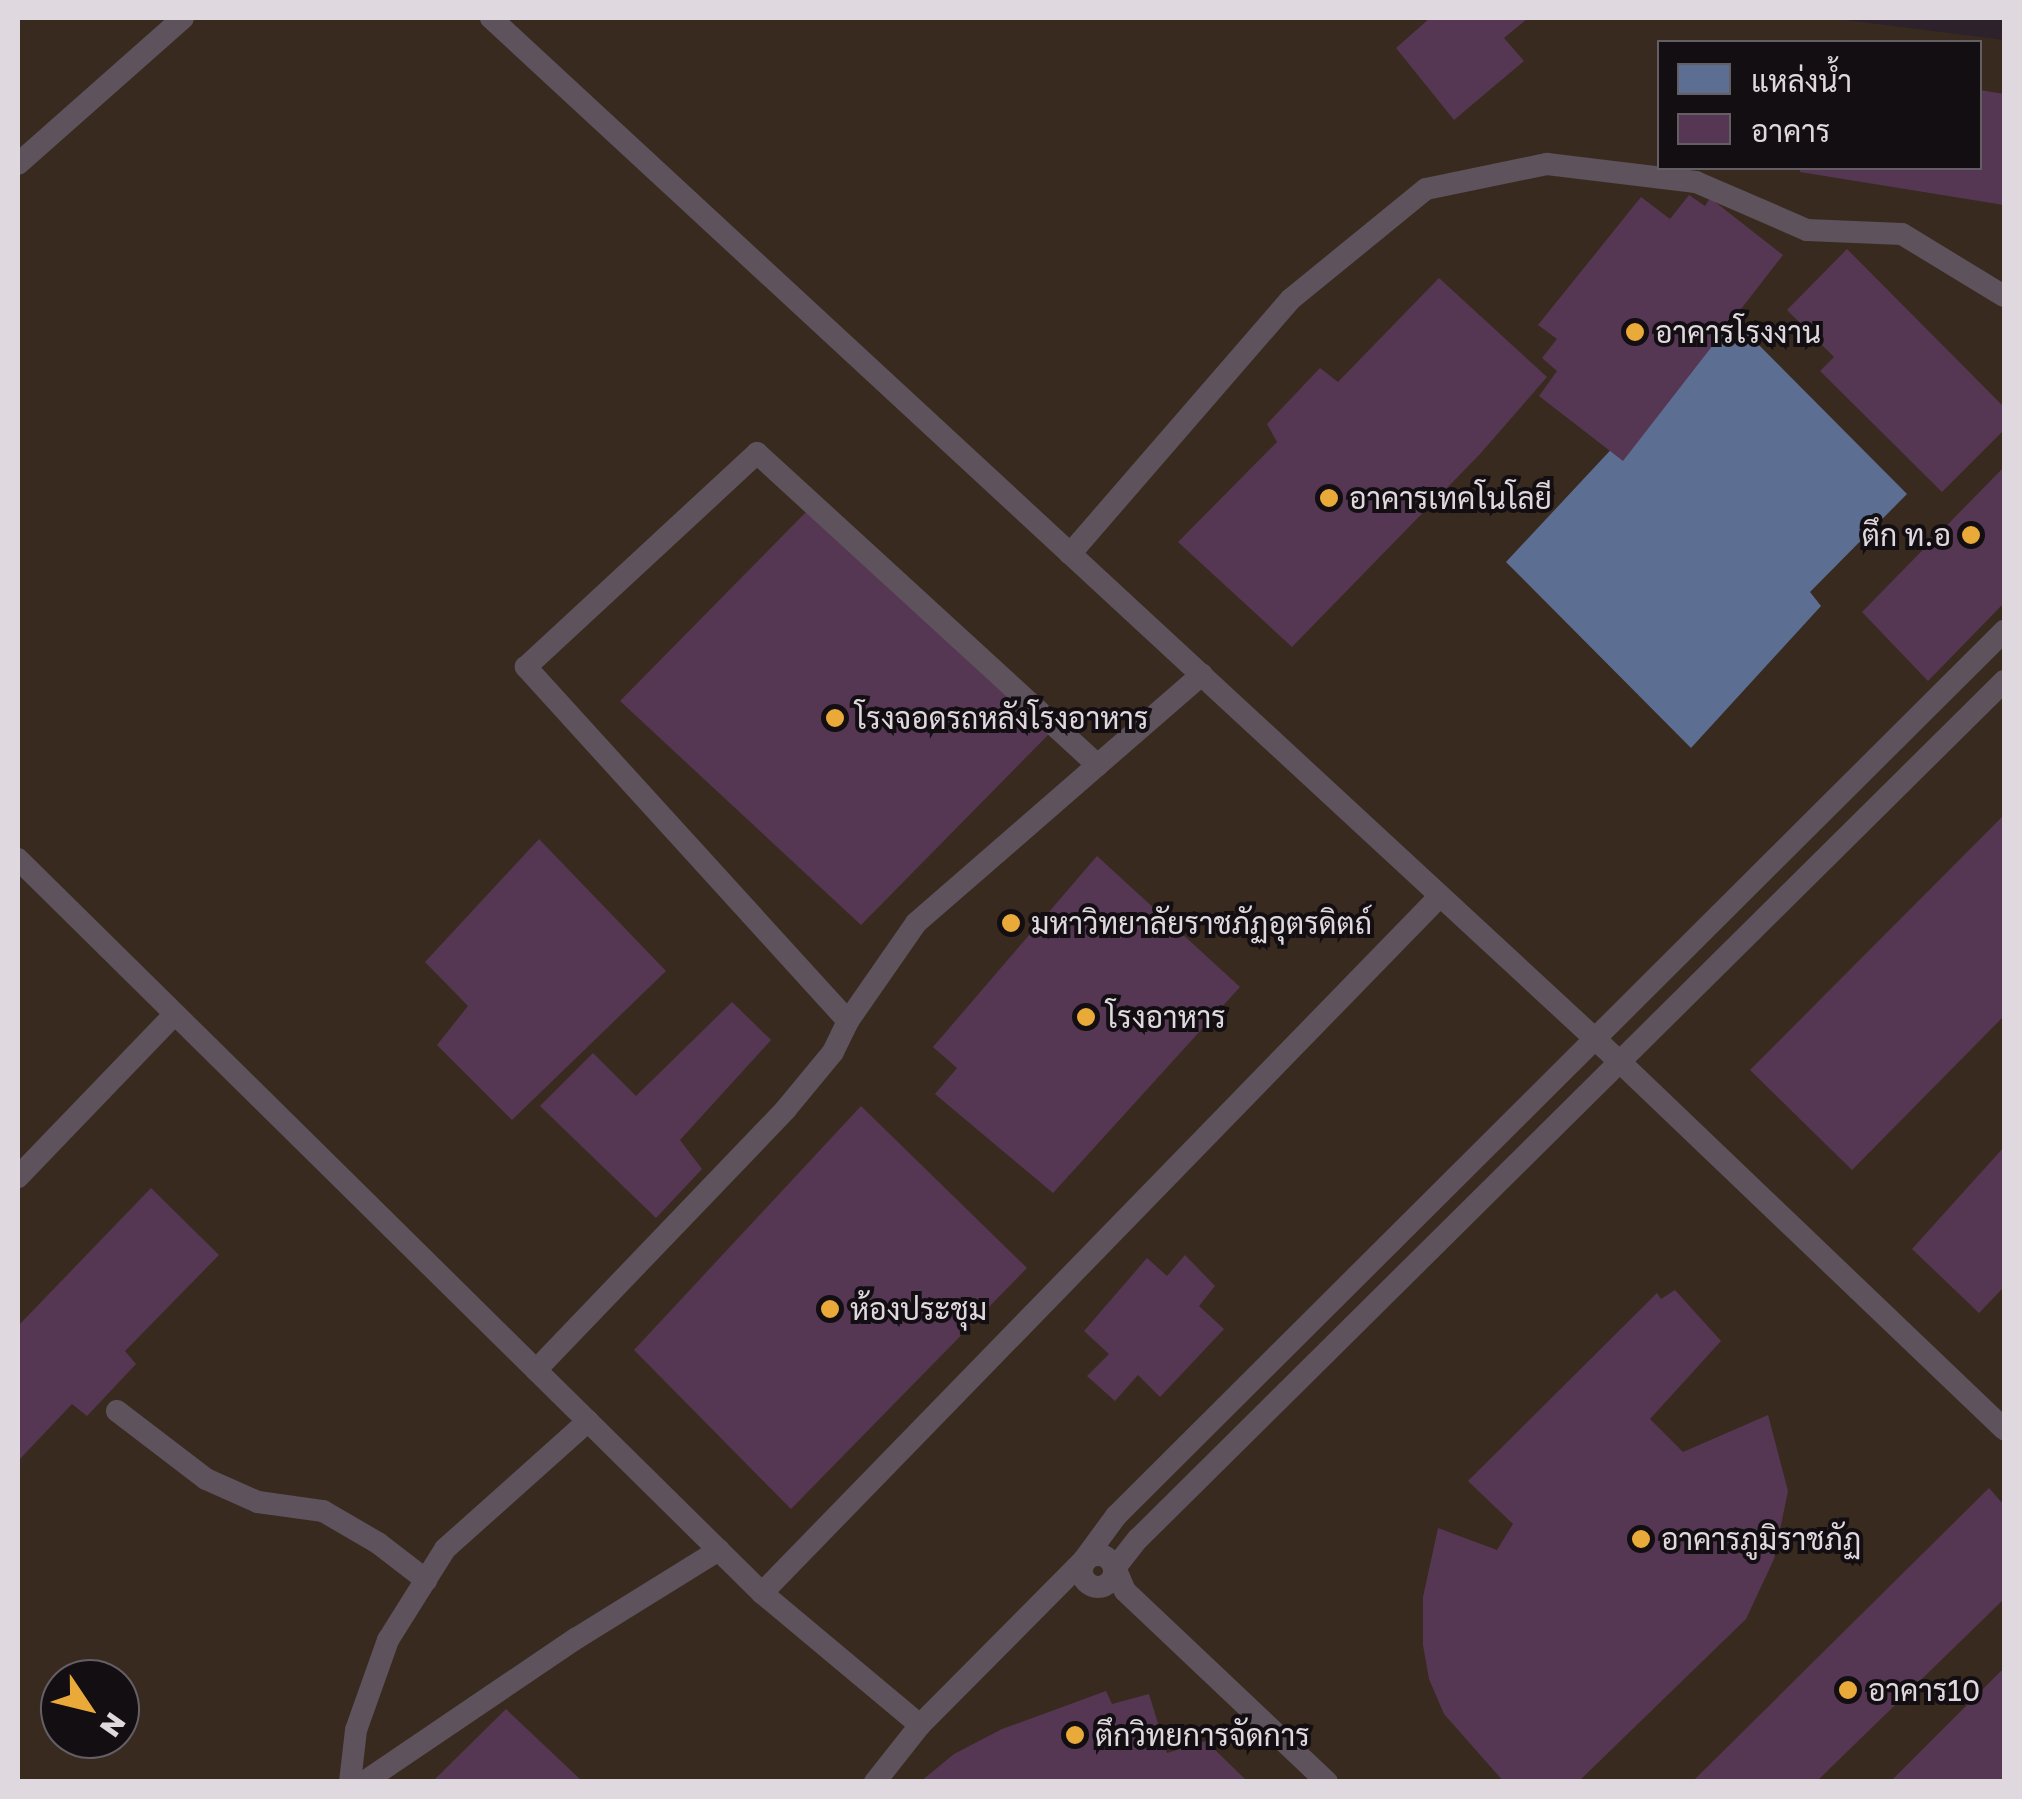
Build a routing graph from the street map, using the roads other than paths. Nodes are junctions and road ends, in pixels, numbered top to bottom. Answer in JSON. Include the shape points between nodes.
{"nodes":[{"id":1,"x":184,"y":18,"type":"edge"},
{"id":2,"x":491,"y":18,"type":"edge"},
{"id":3,"x":18,"y":164,"type":"edge"},
{"id":4,"x":2004,"y":296,"type":"edge"},
{"id":5,"x":1070,"y":554,"type":"junction"},
{"id":6,"x":2004,"y":631,"type":"edge"},
{"id":7,"x":1202,"y":674,"type":"junction"},
{"id":8,"x":2004,"y":681,"type":"edge"},
{"id":9,"x":1098,"y":765,"type":"junction"},
{"id":10,"x":18,"y":859,"type":"edge"},
{"id":11,"x":1440,"y":896,"type":"junction"},
{"id":12,"x":175,"y":1014,"type":"junction"},
{"id":13,"x":848,"y":1021,"type":"junction"},
{"id":14,"x":1594,"y":1038,"type":"junction"},
{"id":15,"x":1619,"y":1061,"type":"junction"},
{"id":16,"x":18,"y":1177,"type":"edge"},
{"id":17,"x":536,"y":1370,"type":"junction"},
{"id":18,"x":117,"y":1411,"type":"dead end"},
{"id":19,"x":588,"y":1421,"type":"junction"},
{"id":20,"x":2004,"y":1429,"type":"edge"},
{"id":21,"x":719,"y":1550,"type":"junction"},
{"id":22,"x":1083,"y":1561,"type":"junction"},
{"id":23,"x":1116,"y":1568,"type":"junction"},
{"id":24,"x":426,"y":1580,"type":"junction"},
{"id":25,"x":1099,"y":1588,"type":"junction"},
{"id":26,"x":1125,"y":1591,"type":"junction"},
{"id":27,"x":762,"y":1593,"type":"junction"},
{"id":28,"x":1042,"y":1604,"type":"junction"},
{"id":29,"x":920,"y":1725,"type":"junction"},
{"id":30,"x":350,"y":1782,"type":"edge"},
{"id":31,"x":364,"y":1782,"type":"edge"},
{"id":32,"x":875,"y":1782,"type":"edge"},
{"id":33,"x":1326,"y":1782,"type":"edge"}],
"edges":[{"from":1,"to":3,"type":"lane"},
{"from":2,"to":5,"type":"lane"},
{"from":4,"to":5,"type":"lane","via":[[1902,234],[1807,230],[1696,182],[1546,164],[1426,188],[1291,298]]},
{"from":5,"to":7,"type":"lane"},
{"from":6,"to":14,"type":"lane"},
{"from":7,"to":9,"type":"lane"},
{"from":7,"to":11,"type":"lane"},
{"from":8,"to":15,"type":"lane"},
{"from":9,"to":13,"type":"lane","via":[[916,924]]},
{"from":9,"to":13,"type":"lane","via":[[758,453],[526,668]]},
{"from":10,"to":12,"type":"lane"},
{"from":11,"to":14,"type":"lane"},
{"from":11,"to":27,"type":"lane"},
{"from":12,"to":16,"type":"lane"},
{"from":12,"to":17,"type":"lane"},
{"from":13,"to":17,"type":"lane","via":[[833,1052],[786,1108]]},
{"from":14,"to":15,"type":"lane"},
{"from":14,"to":22,"type":"lane","via":[[1116,1516]]},
{"from":15,"to":20,"type":"lane"},
{"from":15,"to":23,"type":"lane","via":[[1152,1524]]},
{"from":17,"to":19,"type":"lane"},
{"from":18,"to":24,"type":"lane","via":[[206,1479],[258,1502],[323,1510]]},
{"from":19,"to":21,"type":"lane"},
{"from":19,"to":24,"type":"lane","via":[[445,1549]]},
{"from":21,"to":27,"type":"lane"},
{"from":21,"to":31,"type":"lane"},
{"from":22,"to":23,"type":"lane","via":[[1098,1555]]},
{"from":22,"to":25,"type":"lane","via":[[1082,1575]]},
{"from":22,"to":28,"type":"lane"},
{"from":23,"to":25,"type":"lane","via":[[1111,1583]]},
{"from":23,"to":26,"type":"lane"},
{"from":24,"to":30,"type":"lane","via":[[388,1640],[356,1730]]},
{"from":25,"to":26,"type":"lane"},
{"from":25,"to":28,"type":"lane"},
{"from":26,"to":33,"type":"lane"},
{"from":27,"to":29,"type":"lane"},
{"from":28,"to":29,"type":"lane"},
{"from":29,"to":32,"type":"lane"}]}
